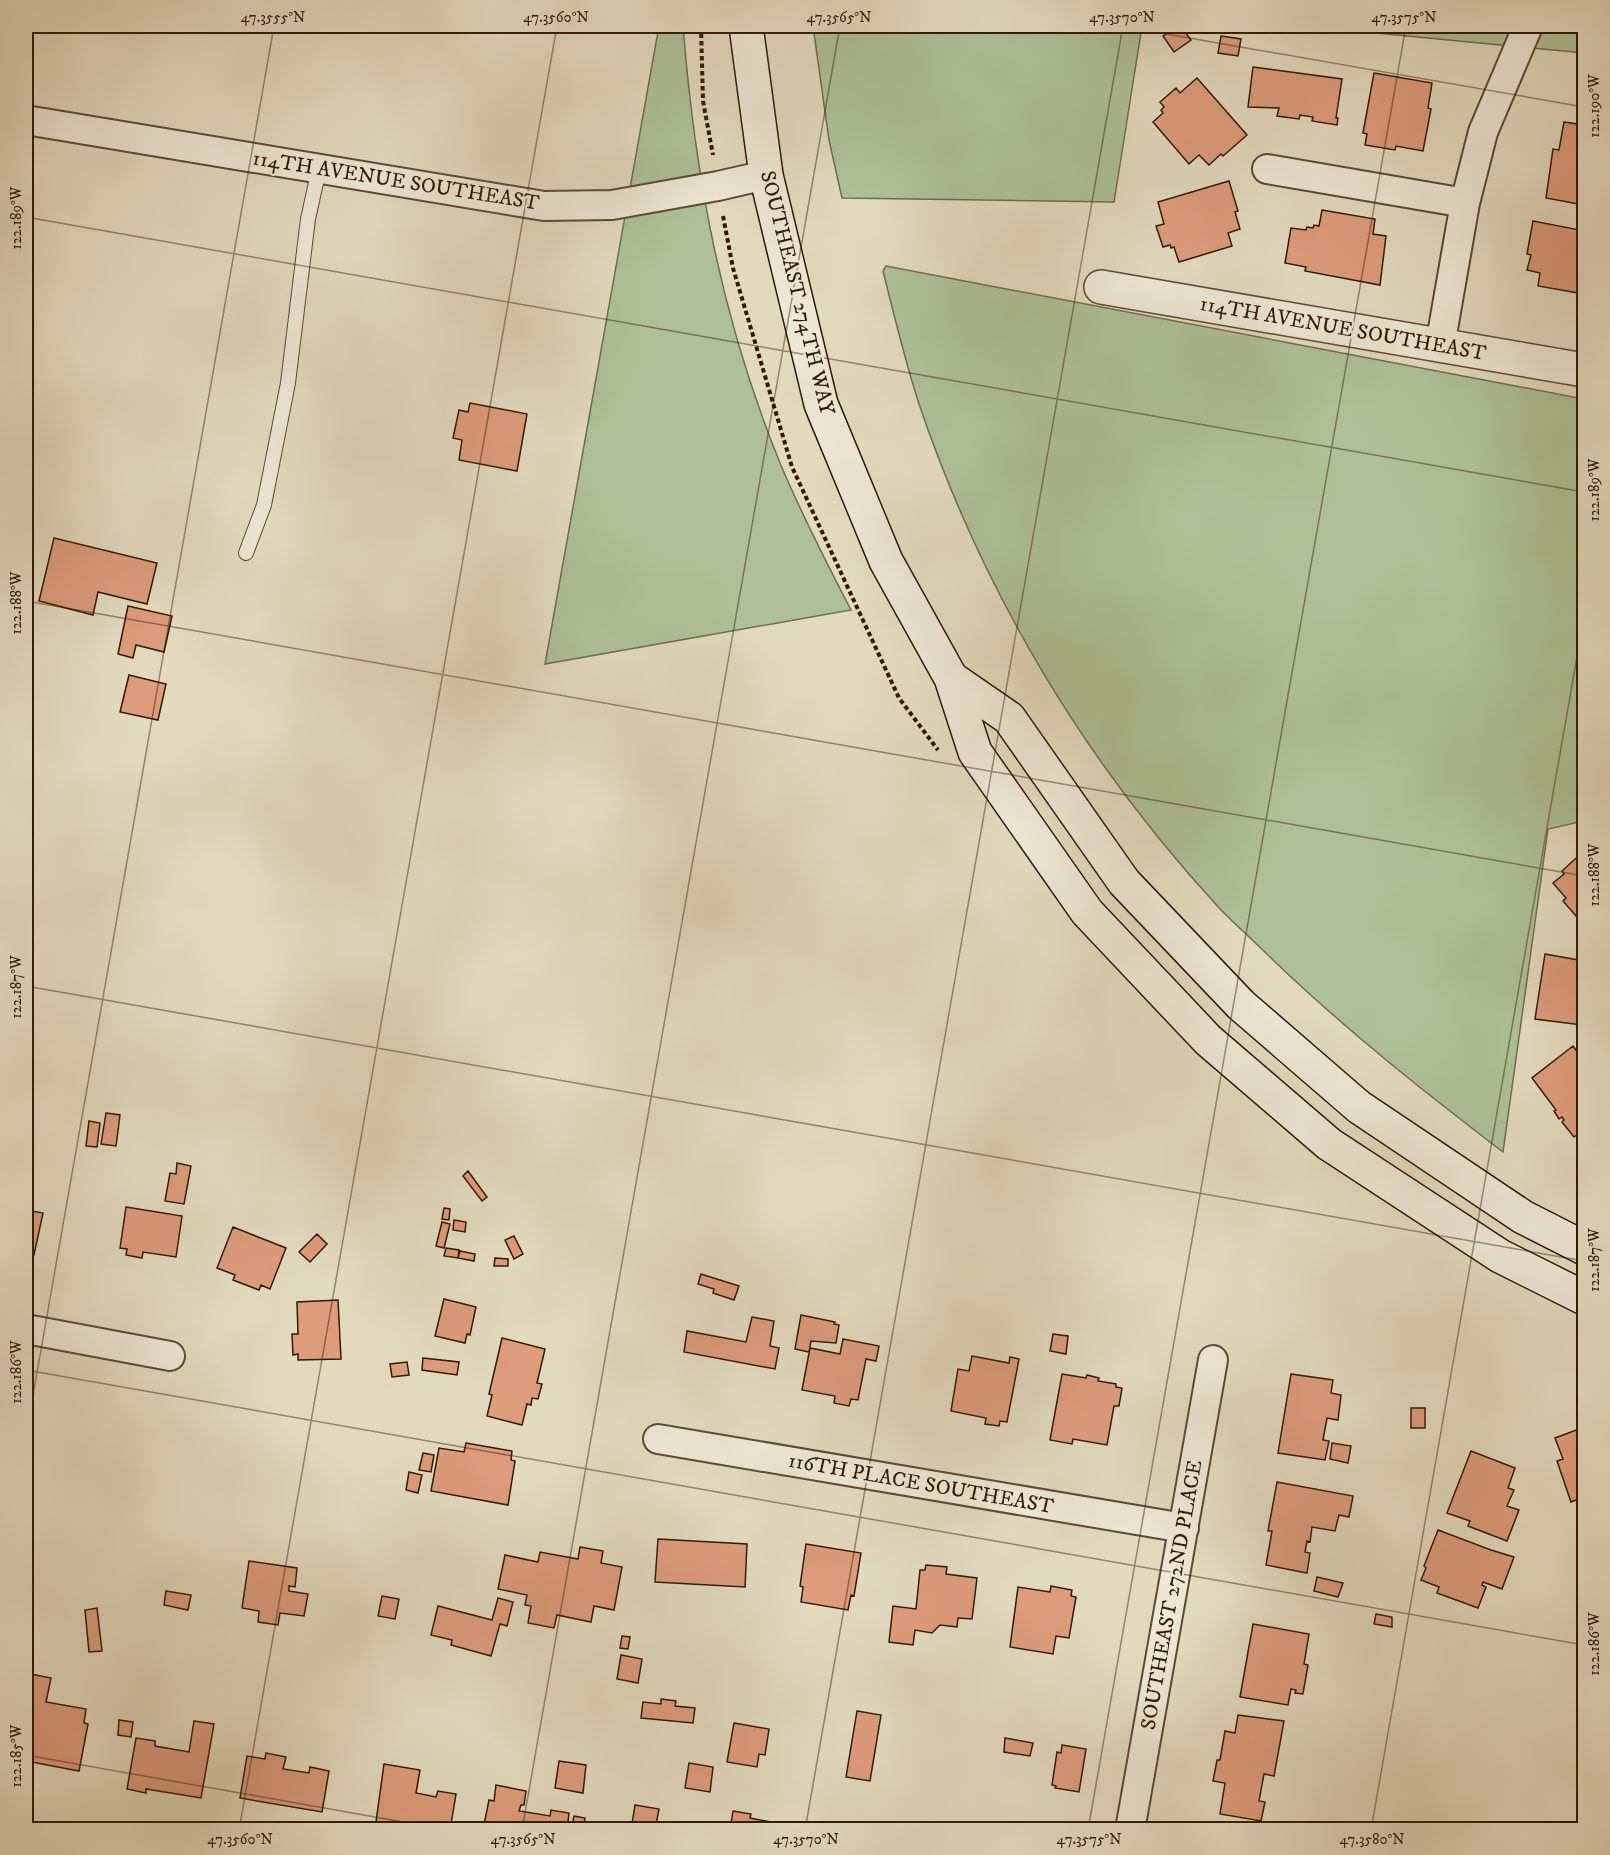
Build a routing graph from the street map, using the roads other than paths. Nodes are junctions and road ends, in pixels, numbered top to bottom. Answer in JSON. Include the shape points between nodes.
{"nodes":[{"id":1,"x":746,"y":26,"type":"edge"},
{"id":2,"x":1528,"y":26,"type":"edge"},
{"id":3,"x":26,"y":120,"type":"edge"},
{"id":4,"x":320,"y":169,"type":"junction"},
{"id":5,"x":1267,"y":169,"type":"dead end"},
{"id":6,"x":766,"y":175,"type":"junction"},
{"id":7,"x":1465,"y":203,"type":"junction"},
{"id":8,"x":1101,"y":287,"type":"dead end"},
{"id":9,"x":1440,"y":345,"type":"junction"},
{"id":10,"x":1584,"y":370,"type":"edge"},
{"id":11,"x":246,"y":553,"type":"dead end"},
{"id":12,"x":951,"y":678,"type":"junction"},
{"id":13,"x":1584,"y":1248,"type":"edge"},
{"id":14,"x":1584,"y":1298,"type":"edge"},
{"id":15,"x":26,"y":1329,"type":"edge"},
{"id":16,"x":170,"y":1356,"type":"dead end"},
{"id":17,"x":1214,"y":1360,"type":"dead end"},
{"id":18,"x":658,"y":1439,"type":"dead end"},
{"id":19,"x":1184,"y":1528,"type":"junction"},
{"id":20,"x":1130,"y":1830,"type":"edge"}],
"edges":[{"from":1,"to":6,"type":"main road","name":"SOUTHEAST 274TH WAY"},
{"from":2,"to":7,"type":"street","via":[[1483,132]]},
{"from":3,"to":4,"type":"street","name":"114TH AVENUE SOUTHEAST"},
{"from":4,"to":6,"type":"street","name":"114TH AVENUE SOUTHEAST","via":[[544,206],[612,205]]},
{"from":4,"to":11,"type":"lane","via":[[308,219],[288,383],[264,505]]},
{"from":5,"to":7,"type":"street"},
{"from":6,"to":12,"type":"main road","name":"SOUTHEAST 274TH WAY","via":[[821,404],[886,561]]},
{"from":7,"to":9,"type":"street"},
{"from":8,"to":9,"type":"main road","name":"114TH AVENUE SOUTHEAST"},
{"from":9,"to":10,"type":"main road","name":"114TH AVENUE SOUTHEAST"},
{"from":12,"to":13,"type":"main road","name":"SOUTHEAST 274TH WAY","via":[[1009,718],[1124,882],[1241,1005],[1359,1107],[1523,1217]]},
{"from":12,"to":14,"type":"main road","name":"SOUTHEAST 274TH WAY","via":[[975,752],[1087,912],[1208,1040],[1329,1144],[1500,1256]]},
{"from":15,"to":16,"type":"street"},
{"from":17,"to":19,"type":"street","name":"SOUTHEAST 272ND PLACE"},
{"from":18,"to":19,"type":"street","name":"116TH PLACE SOUTHEAST"},
{"from":19,"to":20,"type":"street","name":"SOUTHEAST 272ND PLACE"}]}
